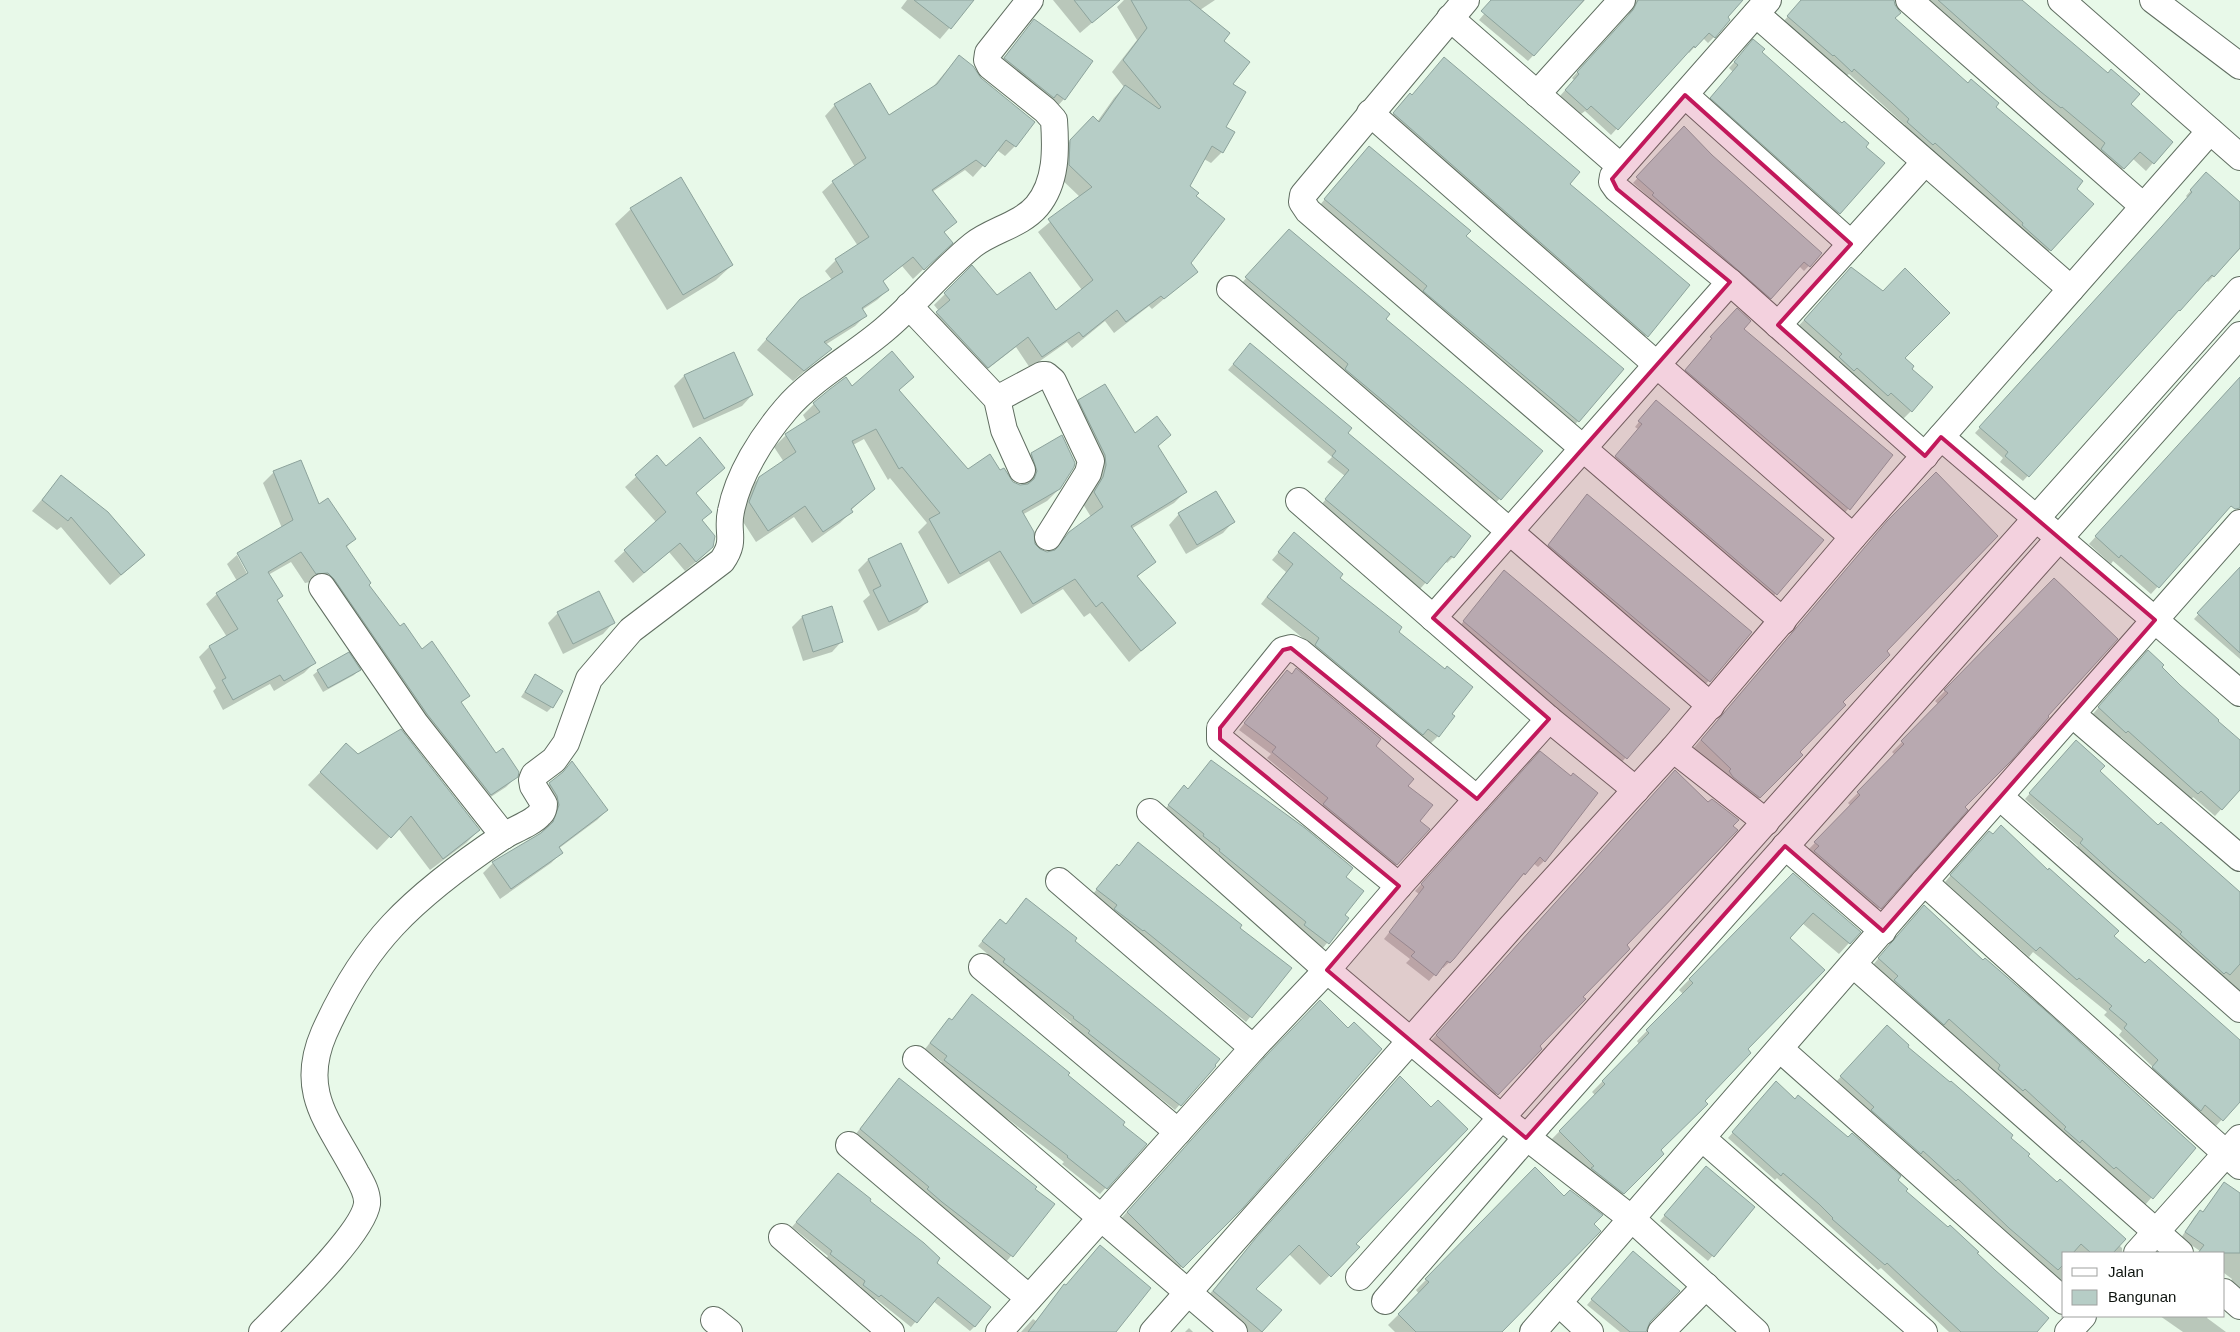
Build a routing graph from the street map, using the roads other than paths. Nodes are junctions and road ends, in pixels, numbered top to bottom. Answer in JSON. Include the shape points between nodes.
{"nodes":[{"id":1,"x":1030,"y":0,"type":"edge"},
{"id":2,"x":1622,"y":0,"type":"edge"},
{"id":3,"x":1909,"y":0,"type":"edge"},
{"id":4,"x":2061,"y":0,"type":"edge"},
{"id":5,"x":2153,"y":0,"type":"edge"},
{"id":6,"x":1762,"y":7,"type":"edge"},
{"id":7,"x":1458,"y":9,"type":"edge"},
{"id":8,"x":2240,"y":66,"type":"edge"},
{"id":9,"x":1538,"y":94,"type":"junction"},
{"id":10,"x":1685,"y":95,"type":"junction"},
{"id":11,"x":1370,"y":113,"type":"junction"},
{"id":12,"x":2210,"y":131,"type":"junction"},
{"id":13,"x":2240,"y":157,"type":"edge"},
{"id":14,"x":1925,"y":162,"type":"junction"},
{"id":15,"x":1621,"y":167,"type":"junction"},
{"id":16,"x":2143,"y":206,"type":"junction"},
{"id":17,"x":1851,"y":244,"type":"junction"},
{"id":18,"x":1730,"y":282,"type":"junction"},
{"id":19,"x":1230,"y":289,"type":"dead end"},
{"id":20,"x":2070,"y":289,"type":"junction"},
{"id":21,"x":2240,"y":290,"type":"edge"},
{"id":22,"x":909,"y":306,"type":"junction"},
{"id":23,"x":1778,"y":325,"type":"junction"},
{"id":24,"x":2240,"y":335,"type":"edge"},
{"id":25,"x":1656,"y":366,"type":"junction"},
{"id":26,"x":998,"y":400,"type":"junction"},
{"id":27,"x":1933,"y":446,"type":"junction"},
{"id":28,"x":1583,"y":449,"type":"junction"},
{"id":29,"x":1022,"y":470,"type":"dead end"},
{"id":30,"x":1299,"y":501,"type":"dead end"},
{"id":31,"x":2036,"y":518,"type":"junction"},
{"id":32,"x":1509,"y":532,"type":"junction"},
{"id":33,"x":2237,"y":533,"type":"edge"},
{"id":34,"x":1048,"y":537,"type":"dead end"},
{"id":35,"x":1852,"y":537,"type":"junction"},
{"id":36,"x":2059,"y":538,"type":"junction"},
{"id":37,"x":322,"y":587,"type":"dead end"},
{"id":38,"x":1434,"y":618,"type":"junction"},
{"id":39,"x":2155,"y":620,"type":"junction"},
{"id":40,"x":1783,"y":621,"type":"junction"},
{"id":41,"x":2240,"y":693,"type":"edge"},
{"id":42,"x":1710,"y":706,"type":"junction"},
{"id":43,"x":2072,"y":714,"type":"junction"},
{"id":44,"x":1548,"y":719,"type":"junction"},
{"id":45,"x":1673,"y":749,"type":"junction"},
{"id":46,"x":1636,"y":790,"type":"junction"},
{"id":47,"x":2000,"y":797,"type":"junction"},
{"id":48,"x":1477,"y":799,"type":"junction"},
{"id":49,"x":1150,"y":812,"type":"dead end"},
{"id":50,"x":1766,"y":822,"type":"junction"},
{"id":51,"x":504,"y":836,"type":"junction"},
{"id":52,"x":1785,"y":846,"type":"junction"},
{"id":53,"x":2240,"y":858,"type":"edge"},
{"id":54,"x":1059,"y":881,"type":"dead end"},
{"id":55,"x":1924,"y":882,"type":"junction"},
{"id":56,"x":1399,"y":886,"type":"junction"},
{"id":57,"x":1883,"y":931,"type":"junction"},
{"id":58,"x":1854,"y":965,"type":"junction"},
{"id":59,"x":982,"y":967,"type":"dead end"},
{"id":60,"x":1327,"y":970,"type":"junction"},
{"id":61,"x":2240,"y":1009,"type":"edge"},
{"id":62,"x":1410,"y":1041,"type":"junction"},
{"id":63,"x":1253,"y":1048,"type":"junction"},
{"id":64,"x":1780,"y":1049,"type":"junction"},
{"id":65,"x":916,"y":1059,"type":"dead end"},
{"id":66,"x":1502,"y":1118,"type":"junction"},
{"id":67,"x":1178,"y":1132,"type":"junction"},
{"id":68,"x":1526,"y":1138,"type":"junction"},
{"id":69,"x":1702,"y":1138,"type":"junction"},
{"id":70,"x":849,"y":1145,"type":"dead end"},
{"id":71,"x":2235,"y":1152,"type":"edge"},
{"id":72,"x":1101,"y":1218,"type":"junction"},
{"id":73,"x":1632,"y":1219,"type":"junction"},
{"id":74,"x":2156,"y":1232,"type":"junction"},
{"id":75,"x":782,"y":1237,"type":"dead end"},
{"id":76,"x":2138,"y":1252,"type":"edge"},
{"id":77,"x":2179,"y":1252,"type":"edge"},
{"id":78,"x":1359,"y":1277,"type":"dead end"},
{"id":79,"x":1706,"y":1286,"type":"junction"},
{"id":80,"x":1189,"y":1293,"type":"junction"},
{"id":81,"x":2225,"y":1293,"type":"edge"},
{"id":82,"x":1029,"y":1298,"type":"junction"},
{"id":83,"x":1385,"y":1301,"type":"dead end"},
{"id":84,"x":1559,"y":1303,"type":"junction"},
{"id":85,"x":2062,"y":1304,"type":"edge"},
{"id":86,"x":2240,"y":1306,"type":"edge"},
{"id":87,"x":262,"y":1332,"type":"edge"},
{"id":88,"x":891,"y":1332,"type":"edge"},
{"id":89,"x":999,"y":1332,"type":"edge"},
{"id":90,"x":1153,"y":1332,"type":"edge"},
{"id":91,"x":1234,"y":1332,"type":"edge"},
{"id":92,"x":1533,"y":1332,"type":"edge"},
{"id":93,"x":1590,"y":1332,"type":"edge"},
{"id":94,"x":1661,"y":1332,"type":"edge"},
{"id":95,"x":1756,"y":1332,"type":"edge"},
{"id":96,"x":1924,"y":1332,"type":"edge"}],
"edges":[{"from":1,"to":22,"type":"street","via":[[988,53],[987,60],[1054,120],[1054,165],[1044,194],[1025,216],[974,244]]},
{"from":2,"to":9,"type":"street"},
{"from":3,"to":16,"type":"street"},
{"from":4,"to":12,"type":"street"},
{"from":5,"to":8,"type":"street"},
{"from":6,"to":10,"type":"street"},
{"from":6,"to":14,"type":"street"},
{"from":7,"to":9,"type":"street"},
{"from":7,"to":11,"type":"street"},
{"from":9,"to":15,"type":"street"},
{"from":10,"to":15,"type":"street"},
{"from":10,"to":17,"type":"street"},
{"from":11,"to":25,"type":"street"},
{"from":11,"to":28,"type":"street","via":[[1303,195],[1302,202]]},
{"from":12,"to":13,"type":"street"},
{"from":12,"to":16,"type":"street"},
{"from":14,"to":17,"type":"street"},
{"from":14,"to":20,"type":"street"},
{"from":15,"to":18,"type":"street","via":[[1612,179],[1617,189]]},
{"from":16,"to":20,"type":"street"},
{"from":17,"to":23,"type":"street"},
{"from":18,"to":23,"type":"street"},
{"from":18,"to":25,"type":"street"},
{"from":19,"to":32,"type":"street"},
{"from":20,"to":27,"type":"street"},
{"from":21,"to":31,"type":"street"},
{"from":22,"to":26,"type":"street"},
{"from":22,"to":51,"type":"street","via":[[786,409],[741,479],[730,513],[730,550],[722,562],[631,630],[589,679],[566,744],[532,780],[544,804],[540,815]]},
{"from":23,"to":27,"type":"street"},
{"from":24,"to":36,"type":"street"},
{"from":25,"to":28,"type":"street"},
{"from":25,"to":35,"type":"street"},
{"from":26,"to":29,"type":"street","via":[[1004,430]]},
{"from":26,"to":34,"type":"street","via":[[1042,376],[1048,377],[1053,381],[1091,457],[1088,473]]},
{"from":27,"to":31,"type":"street"},
{"from":27,"to":35,"type":"street"},
{"from":28,"to":32,"type":"street"},
{"from":28,"to":40,"type":"street"},
{"from":30,"to":38,"type":"street"},
{"from":31,"to":36,"type":"street"},
{"from":31,"to":50,"type":"street"},
{"from":32,"to":38,"type":"street"},
{"from":32,"to":42,"type":"street"},
{"from":33,"to":39,"type":"street"},
{"from":35,"to":40,"type":"street"},
{"from":36,"to":39,"type":"street"},
{"from":36,"to":52,"type":"street"},
{"from":37,"to":51,"type":"street","via":[[415,723]]},
{"from":38,"to":44,"type":"street"},
{"from":39,"to":41,"type":"street"},
{"from":39,"to":43,"type":"street"},
{"from":40,"to":42,"type":"street"},
{"from":42,"to":45,"type":"street"},
{"from":43,"to":47,"type":"street"},
{"from":43,"to":53,"type":"street"},
{"from":44,"to":46,"type":"street"},
{"from":44,"to":48,"type":"street"},
{"from":45,"to":46,"type":"street"},
{"from":45,"to":50,"type":"street"},
{"from":46,"to":62,"type":"street"},
{"from":47,"to":55,"type":"street"},
{"from":47,"to":61,"type":"street"},
{"from":48,"to":56,"type":"street"},
{"from":48,"to":56,"type":"street","via":[[1300,652],[1292,648],[1283,650],[1220,728],[1220,739]]},
{"from":49,"to":60,"type":"street"},
{"from":50,"to":66,"type":"street"},
{"from":51,"to":87,"type":"street","via":[[428,892],[393,926],[363,962],[324,1034],[315,1058],[318,1104],[364,1188],[367,1204],[362,1218],[329,1262]]},
{"from":52,"to":57,"type":"street"},
{"from":52,"to":68,"type":"street"},
{"from":54,"to":63,"type":"street"},
{"from":55,"to":57,"type":"street"},
{"from":55,"to":71,"type":"street"},
{"from":56,"to":60,"type":"street"},
{"from":57,"to":58,"type":"street"},
{"from":58,"to":64,"type":"street"},
{"from":58,"to":74,"type":"street"},
{"from":59,"to":67,"type":"street"},
{"from":60,"to":62,"type":"street"},
{"from":60,"to":63,"type":"street"},
{"from":62,"to":66,"type":"street"},
{"from":62,"to":80,"type":"street"},
{"from":63,"to":67,"type":"street"},
{"from":64,"to":69,"type":"street"},
{"from":64,"to":85,"type":"street"},
{"from":65,"to":72,"type":"street"},
{"from":66,"to":68,"type":"street"},
{"from":66,"to":78,"type":"street"},
{"from":67,"to":72,"type":"street"},
{"from":68,"to":73,"type":"street"},
{"from":68,"to":83,"type":"street"},
{"from":69,"to":73,"type":"street"},
{"from":69,"to":96,"type":"street"},
{"from":70,"to":82,"type":"street"},
{"from":71,"to":74,"type":"street"},
{"from":72,"to":80,"type":"street"},
{"from":72,"to":82,"type":"street"},
{"from":73,"to":79,"type":"street"},
{"from":73,"to":84,"type":"street"},
{"from":74,"to":76,"type":"street"},
{"from":74,"to":77,"type":"street"},
{"from":75,"to":88,"type":"street"},
{"from":79,"to":94,"type":"street"},
{"from":79,"to":95,"type":"street"},
{"from":80,"to":90,"type":"street"},
{"from":80,"to":91,"type":"street"},
{"from":81,"to":86,"type":"street"},
{"from":82,"to":89,"type":"street"},
{"from":84,"to":92,"type":"street"},
{"from":84,"to":93,"type":"street"}]}
